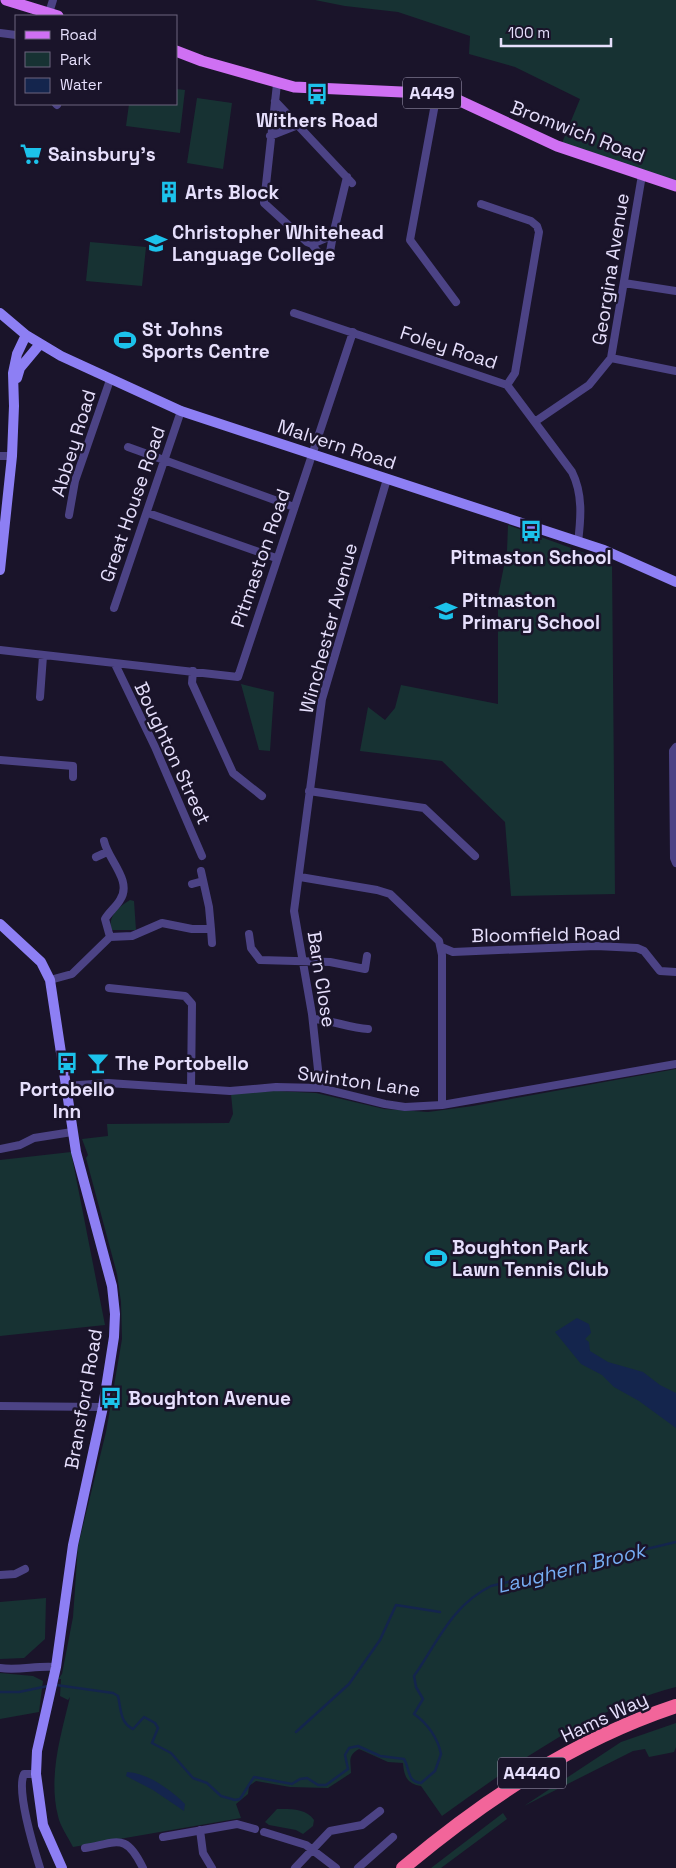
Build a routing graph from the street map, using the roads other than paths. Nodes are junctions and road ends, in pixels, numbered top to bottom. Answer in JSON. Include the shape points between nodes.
{"nodes":[{"id":1,"x":6,"y":0,"type":"edge"},
{"id":2,"x":53,"y":0,"type":"edge"},
{"id":3,"x":52,"y":15,"type":"edge"},
{"id":4,"x":0,"y":33,"type":"edge"},
{"id":5,"x":15,"y":37,"type":"edge"},
{"id":6,"x":178,"y":52,"type":"edge"},
{"id":7,"x":277,"y":84,"type":"junction"},
{"id":8,"x":437,"y":93,"type":"junction"},
{"id":9,"x":274,"y":101,"type":"junction"},
{"id":10,"x":298,"y":125,"type":"junction"},
{"id":11,"x":270,"y":136,"type":"junction"},
{"id":12,"x":642,"y":175,"type":"junction"},
{"id":13,"x":676,"y":186,"type":"edge"},
{"id":14,"x":481,"y":204,"type":"dead end"},
{"id":15,"x":333,"y":235,"type":"junction"},
{"id":16,"x":312,"y":244,"type":"junction"},
{"id":17,"x":624,"y":283,"type":"junction"},
{"id":18,"x":676,"y":292,"type":"edge"},
{"id":19,"x":456,"y":302,"type":"dead end"},
{"id":20,"x":0,"y":313,"type":"edge"},
{"id":21,"x":294,"y":313,"type":"dead end"},
{"id":22,"x":353,"y":332,"type":"junction"},
{"id":23,"x":26,"y":335,"type":"junction"},
{"id":24,"x":40,"y":344,"type":"junction"},
{"id":25,"x":611,"y":358,"type":"junction"},
{"id":26,"x":676,"y":371,"type":"edge"},
{"id":27,"x":110,"y":380,"type":"junction"},
{"id":28,"x":507,"y":384,"type":"junction"},
{"id":29,"x":14,"y":386,"type":"junction"},
{"id":30,"x":181,"y":411,"type":"junction"},
{"id":31,"x":536,"y":421,"type":"junction"},
{"id":32,"x":128,"y":448,"type":"dead end"},
{"id":33,"x":312,"y":455,"type":"junction"},
{"id":34,"x":0,"y":456,"type":"edge"},
{"id":35,"x":12,"y":456,"type":"junction"},
{"id":36,"x":165,"y":462,"type":"junction"},
{"id":37,"x":387,"y":479,"type":"junction"},
{"id":38,"x":294,"y":506,"type":"junction"},
{"id":39,"x":148,"y":513,"type":"junction"},
{"id":40,"x":69,"y":515,"type":"dead end"},
{"id":41,"x":578,"y":542,"type":"junction"},
{"id":42,"x":276,"y":558,"type":"junction"},
{"id":43,"x":0,"y":570,"type":"edge"},
{"id":44,"x":676,"y":582,"type":"edge"},
{"id":45,"x":114,"y":608,"type":"dead end"},
{"id":46,"x":0,"y":650,"type":"edge"},
{"id":47,"x":43,"y":656,"type":"junction"},
{"id":48,"x":114,"y":664,"type":"junction"},
{"id":49,"x":193,"y":671,"type":"junction"},
{"id":50,"x":40,"y":697,"type":"dead end"},
{"id":51,"x":676,"y":747,"type":"edge"},
{"id":52,"x":0,"y":760,"type":"edge"},
{"id":53,"x":73,"y":777,"type":"dead end"},
{"id":54,"x":309,"y":792,"type":"junction"},
{"id":55,"x":262,"y":796,"type":"dead end"},
{"id":56,"x":104,"y":841,"type":"dead end"},
{"id":57,"x":106,"y":852,"type":"junction"},
{"id":58,"x":202,"y":856,"type":"dead end"},
{"id":59,"x":475,"y":856,"type":"dead end"},
{"id":60,"x":96,"y":857,"type":"dead end"},
{"id":61,"x":676,"y":863,"type":"edge"},
{"id":62,"x":201,"y":871,"type":"dead end"},
{"id":63,"x":300,"y":877,"type":"junction"},
{"id":64,"x":203,"y":882,"type":"junction"},
{"id":65,"x":192,"y":884,"type":"dead end"},
{"id":66,"x":0,"y":924,"type":"edge"},
{"id":67,"x":210,"y":929,"type":"junction"},
{"id":68,"x":249,"y":934,"type":"dead end"},
{"id":69,"x":110,"y":937,"type":"junction"},
{"id":70,"x":212,"y":943,"type":"dead end"},
{"id":71,"x":441,"y":946,"type":"junction"},
{"id":72,"x":367,"y":956,"type":"dead end"},
{"id":73,"x":304,"y":963,"type":"junction"},
{"id":74,"x":676,"y":972,"type":"edge"},
{"id":75,"x":50,"y":980,"type":"junction"},
{"id":76,"x":109,"y":988,"type":"dead end"},
{"id":77,"x":313,"y":1019,"type":"junction"},
{"id":78,"x":368,"y":1029,"type":"dead end"},
{"id":79,"x":676,"y":1064,"type":"edge"},
{"id":80,"x":65,"y":1086,"type":"junction"},
{"id":81,"x":191,"y":1088,"type":"junction"},
{"id":82,"x":320,"y":1088,"type":"junction"},
{"id":83,"x":442,"y":1105,"type":"junction"},
{"id":84,"x":72,"y":1132,"type":"junction"},
{"id":85,"x":0,"y":1149,"type":"edge"},
{"id":86,"x":0,"y":1406,"type":"edge"},
{"id":87,"x":103,"y":1407,"type":"junction"},
{"id":88,"x":25,"y":1569,"type":"dead end"},
{"id":89,"x":0,"y":1575,"type":"edge"},
{"id":90,"x":0,"y":1668,"type":"edge"},
{"id":91,"x":55,"y":1672,"type":"junction"},
{"id":92,"x":676,"y":1706,"type":"edge"},
{"id":93,"x":36,"y":1774,"type":"junction"},
{"id":94,"x":380,"y":1811,"type":"dead end"},
{"id":95,"x":255,"y":1829,"type":"dead end"},
{"id":96,"x":200,"y":1830,"type":"junction"},
{"id":97,"x":264,"y":1832,"type":"dead end"},
{"id":98,"x":162,"y":1837,"type":"dead end"},
{"id":99,"x":392,"y":1837,"type":"dead end"},
{"id":100,"x":85,"y":1848,"type":"dead end"},
{"id":101,"x":312,"y":1851,"type":"junction"},
{"id":102,"x":40,"y":1868,"type":"edge"},
{"id":103,"x":62,"y":1868,"type":"edge"},
{"id":104,"x":143,"y":1868,"type":"edge"},
{"id":105,"x":212,"y":1868,"type":"edge"},
{"id":106,"x":296,"y":1868,"type":"edge"},
{"id":107,"x":336,"y":1868,"type":"edge"},
{"id":108,"x":358,"y":1868,"type":"edge"},
{"id":109,"x":403,"y":1868,"type":"edge"}],
"edges":[{"from":1,"to":3,"type":"main road"},
{"from":2,"to":3,"type":"street"},
{"from":4,"to":5,"type":"street"},
{"from":6,"to":7,"type":"main road","name":"Bromwich Road","number":"A449"},
{"from":7,"to":8,"type":"main road","name":"Bromwich Road","number":"A449"},
{"from":7,"to":9,"type":"street"},
{"from":8,"to":12,"type":"main road","name":"Bromwich Road","number":"A449","via":[[476,107],[557,146]]},
{"from":8,"to":19,"type":"street","via":[[410,240]]},
{"from":9,"to":10,"type":"street"},
{"from":9,"to":11,"type":"street"},
{"from":10,"to":11,"type":"street"},
{"from":10,"to":15,"type":"street","via":[[350,180]]},
{"from":11,"to":16,"type":"street","via":[[264,203]]},
{"from":12,"to":13,"type":"main road","name":"Bromwich Road","number":"A449"},
{"from":12,"to":17,"type":"street","name":"Georgina Avenue"},
{"from":14,"to":28,"type":"street","via":[[530,220],[539,232],[515,373]]},
{"from":15,"to":16,"type":"street"},
{"from":15,"to":16,"type":"street","via":[[328,254],[320,254]]},
{"from":17,"to":18,"type":"street"},
{"from":17,"to":25,"type":"street","name":"Georgina Avenue"},
{"from":20,"to":23,"type":"main road","name":"Malvern Road"},
{"from":21,"to":22,"type":"street","name":"Foley Road"},
{"from":22,"to":28,"type":"street","name":"Foley Road"},
{"from":22,"to":33,"type":"street","name":"Pitmaston Road"},
{"from":23,"to":24,"type":"main road","name":"Malvern Road"},
{"from":23,"to":29,"type":"main road","via":[[17,354]]},
{"from":24,"to":27,"type":"main road","name":"Malvern Road"},
{"from":24,"to":29,"type":"main road","via":[[20,368]]},
{"from":25,"to":26,"type":"street"},
{"from":25,"to":31,"type":"street","name":"Georgina Avenue","via":[[589,385]]},
{"from":27,"to":30,"type":"main road","name":"Malvern Road"},
{"from":27,"to":40,"type":"street","name":"Abbey Road","via":[[75,481]]},
{"from":28,"to":31,"type":"street","name":"Foley Road"},
{"from":29,"to":35,"type":"main road"},
{"from":30,"to":33,"type":"main road","name":"Malvern Road"},
{"from":30,"to":36,"type":"street","name":"Great House Road"},
{"from":31,"to":41,"type":"street","name":"Foley Road","via":[[578,484],[582,515]]},
{"from":32,"to":36,"type":"street"},
{"from":33,"to":37,"type":"main road","name":"Malvern Road"},
{"from":33,"to":38,"type":"street","name":"Pitmaston Road"},
{"from":34,"to":35,"type":"street"},
{"from":35,"to":43,"type":"main road"},
{"from":36,"to":38,"type":"street"},
{"from":36,"to":39,"type":"street","name":"Great House Road"},
{"from":37,"to":41,"type":"main road","name":"Malvern Road"},
{"from":37,"to":54,"type":"street","name":"Winchester Avenue","via":[[322,699]]},
{"from":38,"to":42,"type":"street","name":"Pitmaston Road"},
{"from":39,"to":42,"type":"street"},
{"from":39,"to":45,"type":"street","name":"Great House Road"},
{"from":41,"to":44,"type":"main road","name":"Malvern Road"},
{"from":42,"to":49,"type":"street","name":"Pitmaston Road","via":[[238,678]]},
{"from":46,"to":47,"type":"street"},
{"from":47,"to":48,"type":"street"},
{"from":47,"to":50,"type":"street"},
{"from":48,"to":49,"type":"street"},
{"from":48,"to":58,"type":"street","name":"Boughton Street"},
{"from":49,"to":55,"type":"street","via":[[192,683],[233,773]]},
{"from":51,"to":61,"type":"street","via":[[673,751]]},
{"from":52,"to":53,"type":"street","via":[[73,766]]},
{"from":54,"to":59,"type":"street","via":[[424,808]]},
{"from":54,"to":63,"type":"street","name":"Winchester Avenue"},
{"from":56,"to":57,"type":"street"},
{"from":57,"to":60,"type":"street"},
{"from":57,"to":69,"type":"street","via":[[124,879],[121,900],[105,919]]},
{"from":62,"to":64,"type":"street"},
{"from":63,"to":71,"type":"street","via":[[390,894]]},
{"from":63,"to":73,"type":"street","name":"Barn Close","via":[[294,910]]},
{"from":64,"to":65,"type":"street"},
{"from":64,"to":67,"type":"street"},
{"from":66,"to":75,"type":"main road","name":"Bransford Road","via":[[41,962]]},
{"from":67,"to":69,"type":"street","via":[[162,923],[132,936]]},
{"from":67,"to":70,"type":"street"},
{"from":68,"to":73,"type":"street","via":[[251,948],[260,960]]},
{"from":69,"to":75,"type":"street","via":[[72,974]]},
{"from":71,"to":74,"type":"street","name":"Bloomfield Road","via":[[459,952],[596,946],[629,948],[644,951],[660,971]]},
{"from":71,"to":83,"type":"street"},
{"from":72,"to":73,"type":"street","via":[[364,968],[330,962]]},
{"from":73,"to":77,"type":"street","name":"Barn Close"},
{"from":75,"to":80,"type":"main road","name":"Bransford Road"},
{"from":76,"to":81,"type":"street","via":[[185,996],[190,1000]]},
{"from":77,"to":78,"type":"street","via":[[353,1029]]},
{"from":77,"to":82,"type":"street","name":"Barn Close"},
{"from":79,"to":83,"type":"street","name":"Swinton Lane"},
{"from":80,"to":81,"type":"street","name":"Swinton Lane","via":[[108,1083]]},
{"from":80,"to":84,"type":"main road","name":"Bransford Road"},
{"from":81,"to":82,"type":"street","name":"Swinton Lane","via":[[230,1091]]},
{"from":82,"to":83,"type":"street","name":"Swinton Lane","via":[[405,1107]]},
{"from":84,"to":85,"type":"street","via":[[34,1138]]},
{"from":84,"to":87,"type":"main road","name":"Bransford Road","via":[[112,1286],[114,1337]]},
{"from":86,"to":87,"type":"street"},
{"from":87,"to":91,"type":"main road","name":"Bransford Road","via":[[73,1545]]},
{"from":88,"to":89,"type":"street","via":[[15,1574]]},
{"from":90,"to":91,"type":"street","via":[[12,1670],[43,1666]]},
{"from":91,"to":93,"type":"main road","name":"Bransford Road","via":[[36,1752]]},
{"from":92,"to":109,"type":"highway","name":"Hams Way","number":"A4440","via":[[598,1737],[520,1780],[451,1827]]},
{"from":93,"to":102,"type":"street","via":[[24,1774],[20,1781]]},
{"from":93,"to":103,"type":"main road","name":"Bransford Road","via":[[43,1825]]},
{"from":94,"to":101,"type":"street","via":[[362,1825],[330,1831]]},
{"from":95,"to":96,"type":"street","via":[[236,1824]]},
{"from":96,"to":98,"type":"street"},
{"from":96,"to":105,"type":"street","via":[[203,1853]]},
{"from":97,"to":101,"type":"street","via":[[306,1845]]},
{"from":99,"to":108,"type":"street"},
{"from":100,"to":104,"type":"street","via":[[120,1842],[129,1844]]},
{"from":101,"to":106,"type":"street"},
{"from":101,"to":107,"type":"street"}]}
